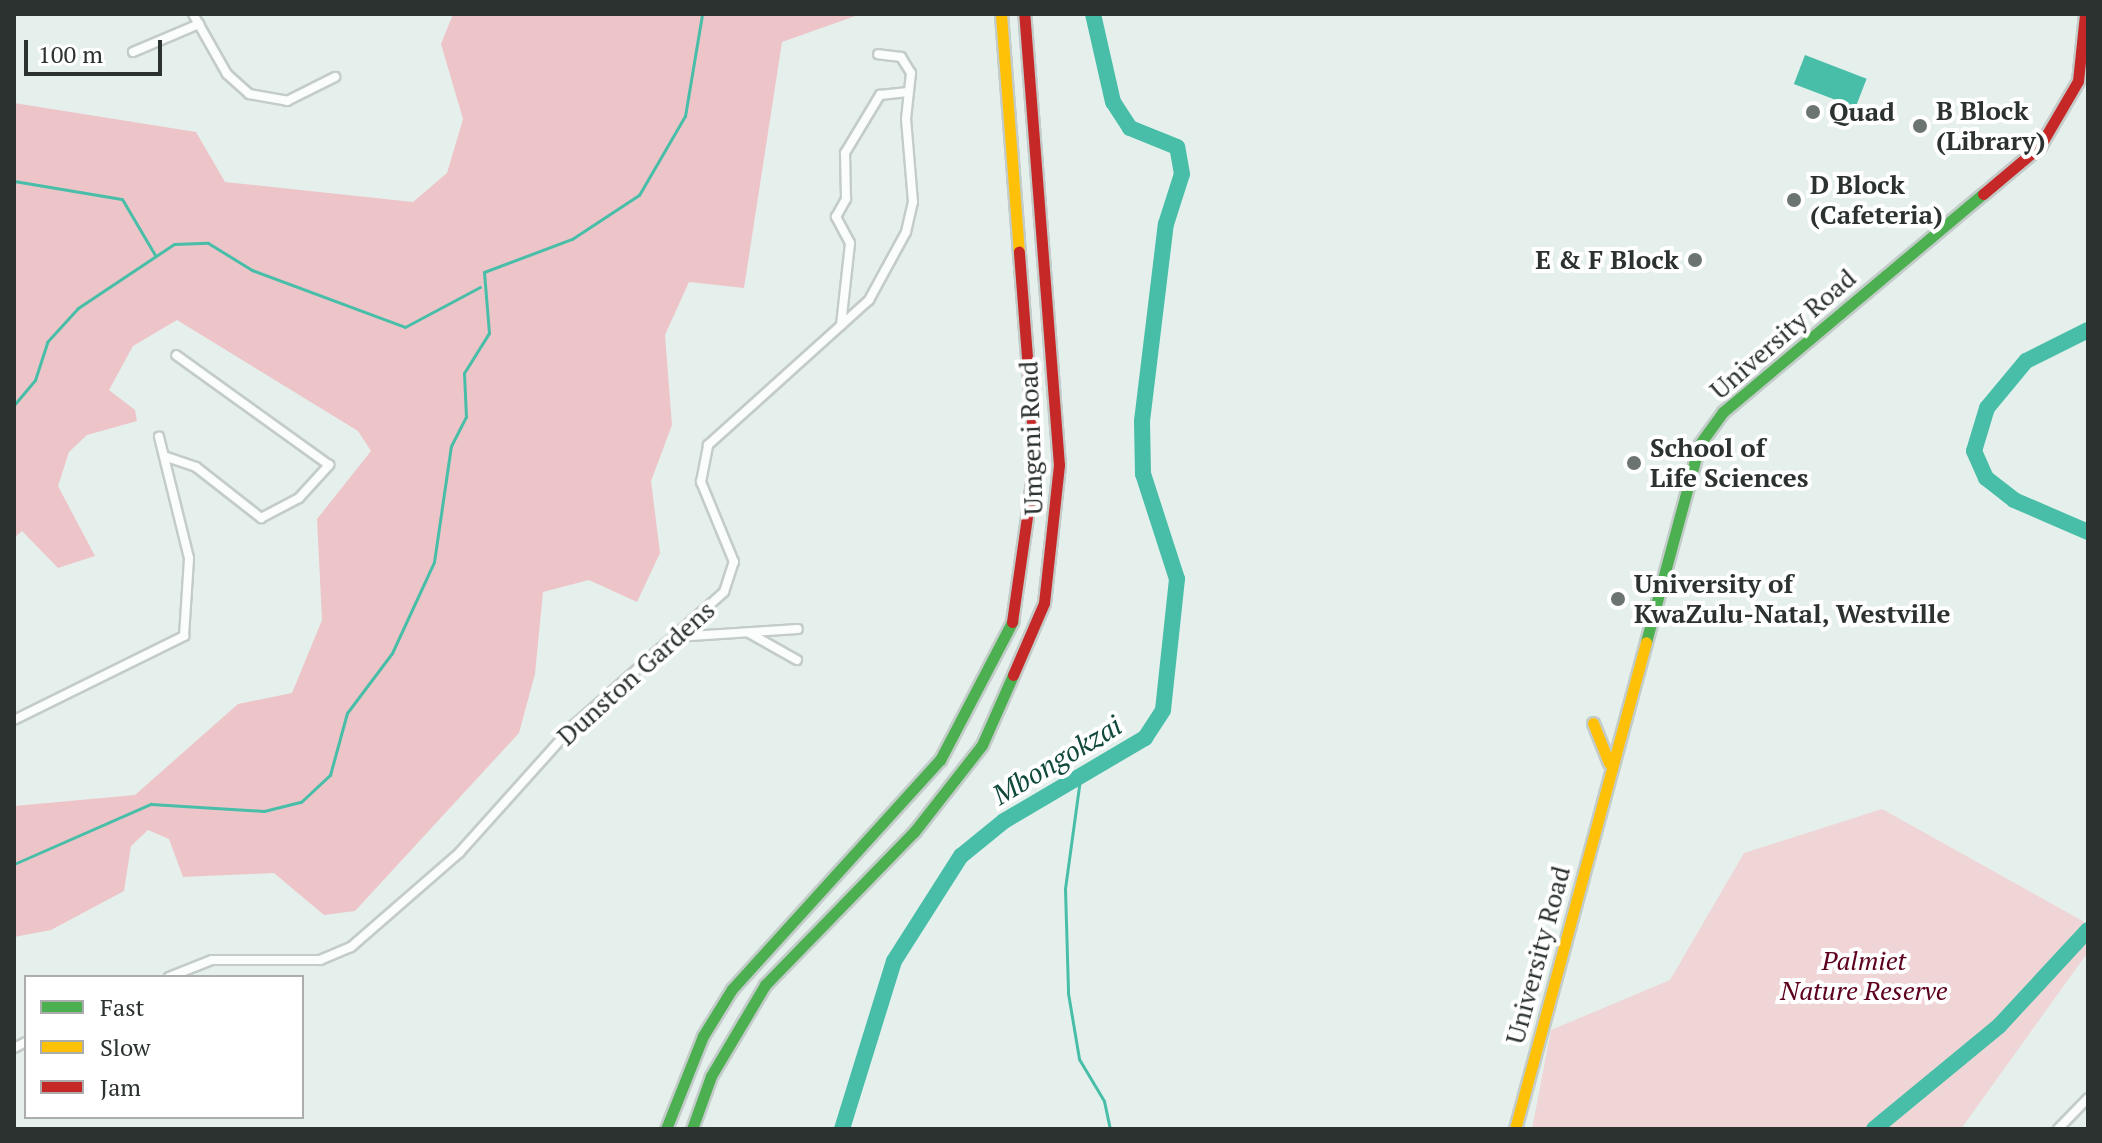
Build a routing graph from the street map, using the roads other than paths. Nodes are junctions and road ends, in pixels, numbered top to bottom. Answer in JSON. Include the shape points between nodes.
{"nodes":[{"id":1,"x":193,"y":14,"type":"edge"},
{"id":2,"x":1001,"y":14,"type":"edge"},
{"id":3,"x":1024,"y":14,"type":"edge"},
{"id":4,"x":2085,"y":14,"type":"edge"},
{"id":5,"x":199,"y":24,"type":"junction"},
{"id":6,"x":133,"y":52,"type":"dead end"},
{"id":7,"x":878,"y":54,"type":"dead end"},
{"id":8,"x":335,"y":77,"type":"dead end"},
{"id":9,"x":908,"y":92,"type":"junction"},
{"id":10,"x":841,"y":326,"type":"junction"},
{"id":11,"x":176,"y":355,"type":"dead end"},
{"id":12,"x":159,"y":437,"type":"dead end"},
{"id":13,"x":164,"y":456,"type":"junction"},
{"id":14,"x":798,"y":629,"type":"dead end"},
{"id":15,"x":749,"y":633,"type":"junction"},
{"id":16,"x":674,"y":637,"type":"junction"},
{"id":17,"x":797,"y":660,"type":"dead end"},
{"id":18,"x":14,"y":720,"type":"edge"},
{"id":19,"x":1593,"y":723,"type":"dead end"},
{"id":20,"x":1609,"y":764,"type":"junction"},
{"id":21,"x":174,"y":975,"type":"edge"},
{"id":22,"x":2088,"y":1098,"type":"edge"},
{"id":23,"x":666,"y":1129,"type":"edge"},
{"id":24,"x":692,"y":1129,"type":"edge"},
{"id":25,"x":1515,"y":1129,"type":"edge"},
{"id":26,"x":2058,"y":1129,"type":"edge"}],
"edges":[{"from":1,"to":5,"type":"street"},
{"from":2,"to":23,"type":"main road","name":"Umgeni Road","via":[[1035,461],[1017,609],[991,672],[940,760],[732,989],[693,1058]]},
{"from":3,"to":24,"type":"main road","name":"Umgeni Road","via":[[1059,465],[1044,603],[982,745],[914,832],[765,985],[711,1076]]},
{"from":4,"to":20,"type":"main road","name":"University Road","via":[[2078,81],[2040,146],[1723,412],[1699,445]]},
{"from":5,"to":6,"type":"street"},
{"from":5,"to":8,"type":"street","via":[[227,74],[249,94],[287,101]]},
{"from":7,"to":9,"type":"street","name":"Dunston Gardens","via":[[910,65]]},
{"from":9,"to":10,"type":"street","name":"Dunston Gardens","via":[[913,180],[906,232],[877,291]]},
{"from":9,"to":10,"type":"street","via":[[880,95],[845,153],[846,199],[836,217],[850,243]]},
{"from":10,"to":16,"type":"street","name":"Dunston Gardens","via":[[708,445],[701,482],[733,573],[716,602]]},
{"from":11,"to":13,"type":"street","via":[[329,465],[299,498],[261,518],[196,467]]},
{"from":12,"to":13,"type":"street"},
{"from":13,"to":18,"type":"street","via":[[189,558],[184,636]]},
{"from":14,"to":15,"type":"street"},
{"from":15,"to":16,"type":"street"},
{"from":15,"to":17,"type":"street"},
{"from":16,"to":21,"type":"street","name":"Dunston Gardens","via":[[573,726],[459,853],[351,947],[320,960],[212,960]]},
{"from":19,"to":20,"type":"main road"},
{"from":20,"to":25,"type":"main road","name":"University Road"},
{"from":22,"to":26,"type":"street"}]}
